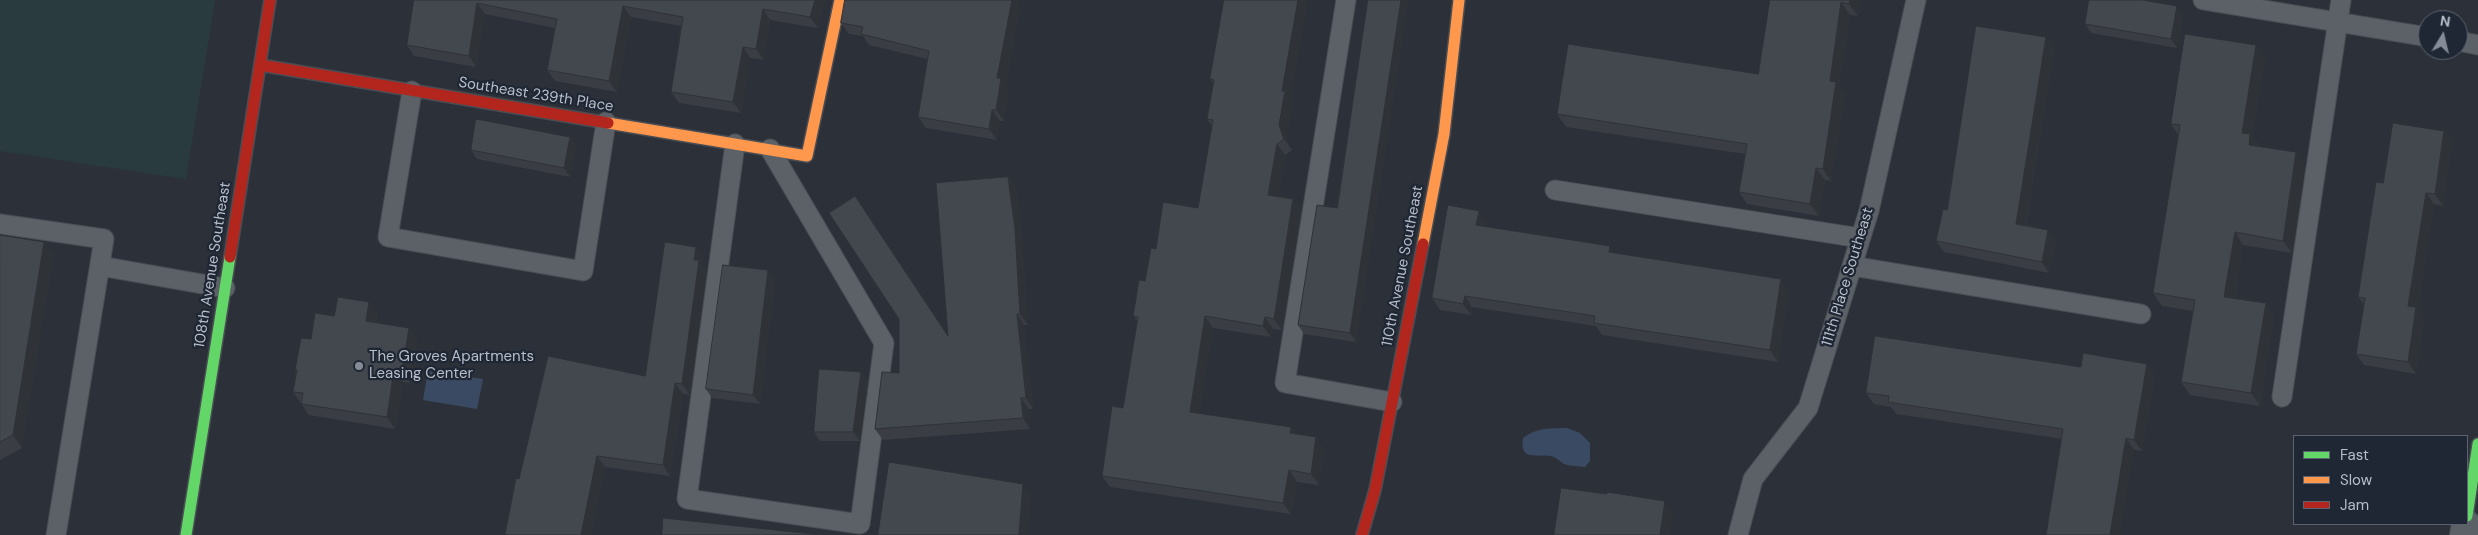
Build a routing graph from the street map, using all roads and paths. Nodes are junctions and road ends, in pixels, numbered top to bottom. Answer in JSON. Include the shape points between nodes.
{"nodes":[{"id":1,"x":270,"y":0,"type":"edge"},
{"id":2,"x":840,"y":0,"type":"edge"},
{"id":3,"x":1346,"y":0,"type":"edge"},
{"id":4,"x":1459,"y":0,"type":"edge"},
{"id":5,"x":1916,"y":0,"type":"edge"},
{"id":6,"x":2203,"y":0,"type":"edge"},
{"id":7,"x":2341,"y":0,"type":"edge"},
{"id":8,"x":2338,"y":22,"type":"junction"},
{"id":9,"x":2418,"y":35,"type":"edge"},
{"id":10,"x":260,"y":65,"type":"junction"},
{"id":11,"x":412,"y":91,"type":"junction"},
{"id":12,"x":606,"y":122,"type":"junction"},
{"id":13,"x":734,"y":144,"type":"junction"},
{"id":14,"x":770,"y":149,"type":"junction"},
{"id":15,"x":1556,"y":190,"type":"dead end"},
{"id":16,"x":0,"y":224,"type":"edge"},
{"id":17,"x":1860,"y":238,"type":"junction"},
{"id":18,"x":100,"y":266,"type":"junction"},
{"id":19,"x":1852,"y":266,"type":"junction"},
{"id":20,"x":225,"y":288,"type":"junction"},
{"id":21,"x":2141,"y":314,"type":"dead end"},
{"id":22,"x":2282,"y":397,"type":"dead end"},
{"id":23,"x":1392,"y":402,"type":"junction"},
{"id":24,"x":2478,"y":444,"type":"edge"},
{"id":25,"x":2470,"y":509,"type":"edge"},
{"id":26,"x":56,"y":535,"type":"edge"},
{"id":27,"x":186,"y":535,"type":"edge"},
{"id":28,"x":1362,"y":535,"type":"edge"},
{"id":29,"x":1738,"y":535,"type":"edge"}],
"edges":[{"from":1,"to":10,"type":"street","name":"108th Avenue Southeast"},
{"from":2,"to":14,"type":"street","name":"Southeast 239th Place","via":[[806,156]]},
{"from":3,"to":23,"type":"lane","via":[[1285,383]]},
{"from":4,"to":23,"type":"street","name":"110th Avenue Southeast","via":[[1444,134]]},
{"from":5,"to":17,"type":"lane","name":"111th Place Southeast"},
{"from":6,"to":8,"type":"lane"},
{"from":7,"to":8,"type":"lane"},
{"from":8,"to":9,"type":"lane"},
{"from":8,"to":22,"type":"lane"},
{"from":10,"to":11,"type":"street","name":"Southeast 239th Place"},
{"from":10,"to":20,"type":"street","name":"108th Avenue Southeast"},
{"from":11,"to":12,"type":"street","name":"Southeast 239th Place"},
{"from":11,"to":12,"type":"lane","via":[[388,237],[583,271]]},
{"from":12,"to":13,"type":"street","name":"Southeast 239th Place"},
{"from":13,"to":14,"type":"street","name":"Southeast 239th Place"},
{"from":13,"to":14,"type":"lane","via":[[687,499],[860,524],[884,343]]},
{"from":15,"to":17,"type":"lane"},
{"from":16,"to":18,"type":"lane","via":[[104,239]]},
{"from":17,"to":19,"type":"lane","name":"111th Place Southeast"},
{"from":18,"to":20,"type":"lane"},
{"from":18,"to":26,"type":"lane"},
{"from":19,"to":21,"type":"lane"},
{"from":19,"to":29,"type":"lane","name":"111th Place Southeast","via":[[1808,408],[1753,479]]},
{"from":20,"to":27,"type":"street","name":"108th Avenue Southeast"},
{"from":23,"to":28,"type":"street","name":"110th Avenue Southeast","via":[[1375,490]]},
{"from":24,"to":25,"type":"street"}]}
